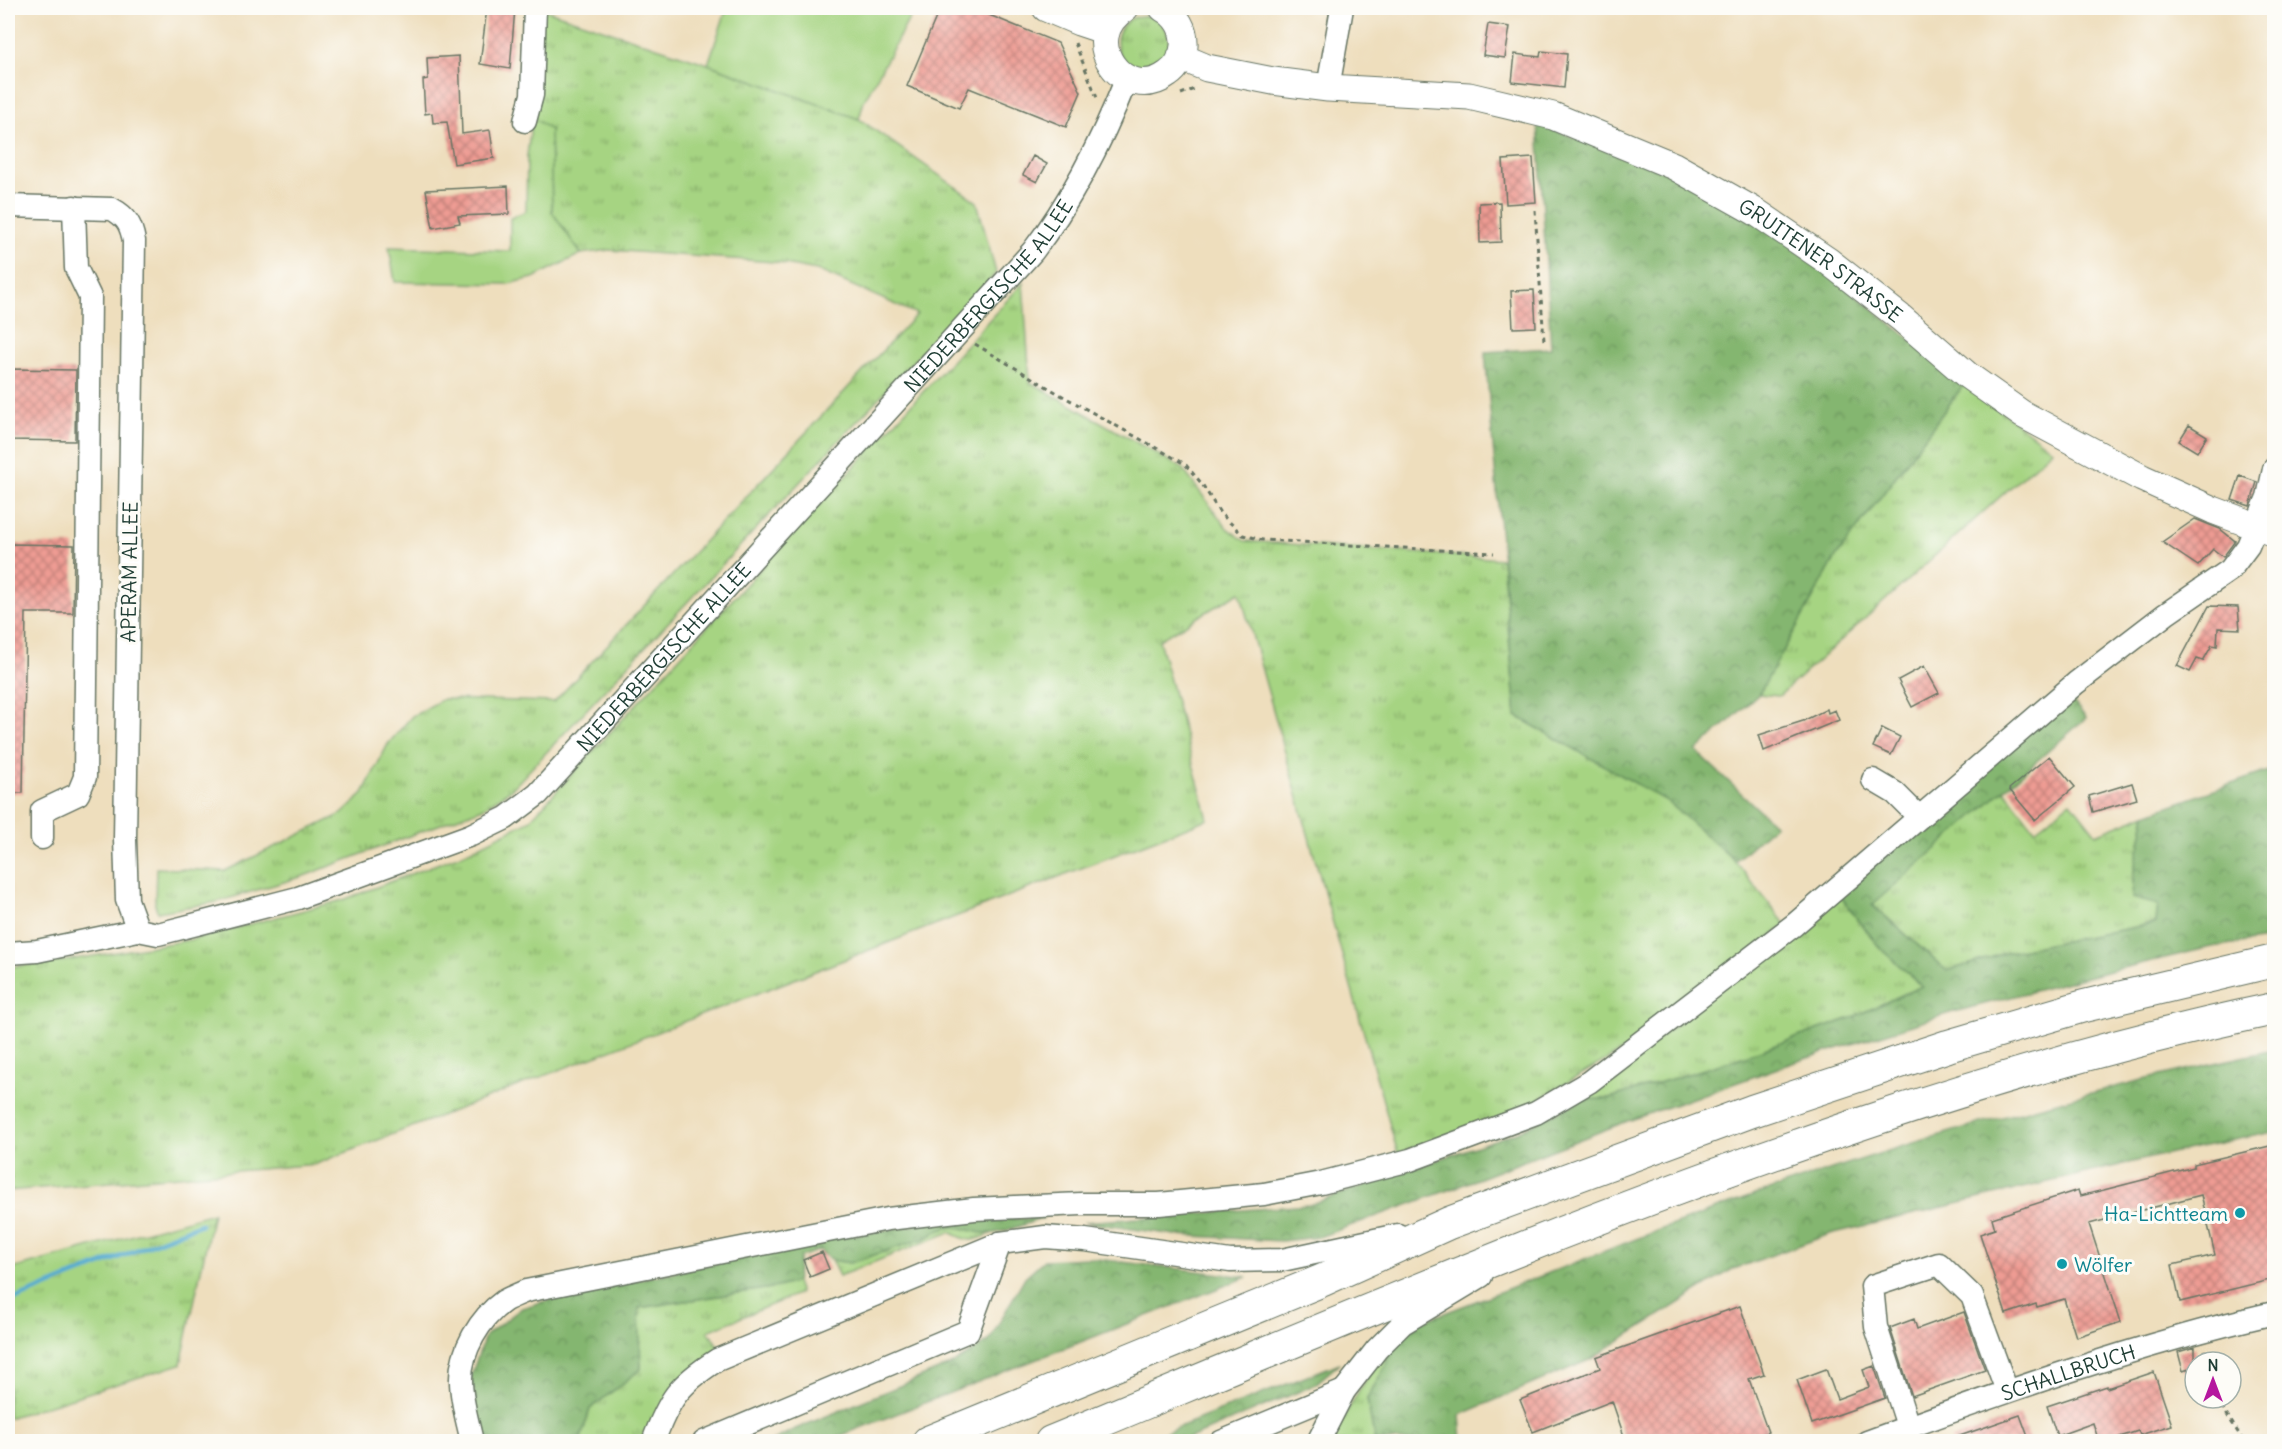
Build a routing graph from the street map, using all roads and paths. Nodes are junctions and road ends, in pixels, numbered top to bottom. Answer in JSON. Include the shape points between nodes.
{"nodes":[{"id":1,"x":535,"y":8,"type":"edge"},
{"id":2,"x":1046,"y":8,"type":"edge"},
{"id":3,"x":1125,"y":8,"type":"edge"},
{"id":4,"x":1163,"y":8,"type":"edge"},
{"id":5,"x":1342,"y":8,"type":"edge"},
{"id":6,"x":1106,"y":30,"type":"junction"},
{"id":7,"x":1181,"y":57,"type":"junction"},
{"id":8,"x":1127,"y":78,"type":"junction"},
{"id":9,"x":1328,"y":88,"type":"junction"},
{"id":10,"x":525,"y":121,"type":"dead end"},
{"id":11,"x":8,"y":206,"type":"edge"},
{"id":12,"x":74,"y":207,"type":"junction"},
{"id":13,"x":1535,"y":210,"type":"dead end"},
{"id":14,"x":958,"y":334,"type":"junction"},
{"id":15,"x":1544,"y":341,"type":"dead end"},
{"id":16,"x":2274,"y":469,"type":"edge"},
{"id":17,"x":2265,"y":530,"type":"edge"},
{"id":18,"x":1494,"y":553,"type":"dead end"},
{"id":19,"x":1873,"y":780,"type":"dead end"},
{"id":20,"x":1918,"y":816,"type":"junction"},
{"id":21,"x":42,"y":838,"type":"dead end"},
{"id":22,"x":138,"y":930,"type":"junction"},
{"id":23,"x":8,"y":953,"type":"edge"},
{"id":24,"x":2274,"y":962,"type":"edge"},
{"id":25,"x":2274,"y":1009,"type":"edge"},
{"id":26,"x":1449,"y":1223,"type":"junction"},
{"id":27,"x":1000,"y":1243,"type":"junction"},
{"id":28,"x":1526,"y":1248,"type":"junction"},
{"id":29,"x":2274,"y":1313,"type":"edge"},
{"id":30,"x":1344,"y":1391,"type":"junction"},
{"id":31,"x":2007,"y":1391,"type":"junction"},
{"id":32,"x":2223,"y":1410,"type":"edge"},
{"id":33,"x":1908,"y":1426,"type":"junction"},
{"id":34,"x":472,"y":1442,"type":"edge"},
{"id":35,"x":653,"y":1442,"type":"edge"},
{"id":36,"x":704,"y":1442,"type":"edge"},
{"id":37,"x":928,"y":1442,"type":"edge"},
{"id":38,"x":1051,"y":1442,"type":"edge"},
{"id":39,"x":1221,"y":1442,"type":"edge"},
{"id":40,"x":1318,"y":1442,"type":"edge"},
{"id":41,"x":1867,"y":1442,"type":"edge"},
{"id":42,"x":2244,"y":1442,"type":"edge"}],
"edges":[{"from":1,"to":10,"type":"street","via":[[532,95]]},
{"from":2,"to":6,"type":"main road"},
{"from":3,"to":6,"type":"main road"},
{"from":4,"to":7,"type":"main road","via":[[1175,18],[1182,32]]},
{"from":5,"to":9,"type":"street"},
{"from":6,"to":8,"type":"main road","via":[[1104,46],[1109,61]]},
{"from":7,"to":8,"type":"main road","via":[[1162,78],[1147,82]]},
{"from":7,"to":9,"type":"main road","name":"GRUITENER STRASSE","via":[[1236,75]]},
{"from":8,"to":14,"type":"street","name":"NIEDERBERGISCHE ALLEE","via":[[1050,229]]},
{"from":9,"to":17,"type":"main road","name":"GRUITENER STRASSE","via":[[1468,96],[1553,116],[1674,166],[1756,212],[1828,261],[1967,375],[2022,414],[2142,478]]},
{"from":11,"to":12,"type":"street"},
{"from":12,"to":21,"type":"street","via":[[76,268],[90,297],[85,777],[78,794],[42,811]]},
{"from":12,"to":22,"type":"street","name":"APERAM ALLEE","via":[[112,209],[131,227],[134,241],[125,839],[127,900]]},
{"from":13,"to":15,"type":"path"},
{"from":14,"to":18,"type":"path","via":[[1185,464],[1220,513],[1243,535],[1263,540]]},
{"from":14,"to":22,"type":"street","name":"NIEDERBERGISCHE ALLEE","via":[[538,794],[506,818],[471,836],[298,898],[158,934]]},
{"from":16,"to":17,"type":"street"},
{"from":17,"to":20,"type":"street","via":[[2230,570],[2076,683]]},
{"from":19,"to":20,"type":"street","via":[[1895,793]]},
{"from":20,"to":34,"type":"street","via":[[1794,925],[1589,1082],[1536,1113],[1410,1160],[1321,1184],[1159,1204],[974,1209],[888,1219],[526,1291],[505,1301],[486,1317],[465,1356],[461,1379]]},
{"from":22,"to":23,"type":"street","name":"NIEDERBERGISCHE ALLEE","via":[[37,951]]},
{"from":24,"to":26,"type":"highway","via":[[2084,1006],[1948,1046],[1752,1111]]},
{"from":25,"to":28,"type":"highway","via":[[1993,1080],[1768,1155]]},
{"from":26,"to":27,"type":"street","via":[[1282,1260],[1230,1261],[1045,1237]]},
{"from":26,"to":37,"type":"highway","via":[[1323,1280]]},
{"from":27,"to":35,"type":"street","via":[[717,1360],[692,1376],[673,1396]]},
{"from":27,"to":36,"type":"street","via":[[968,1331]]},
{"from":28,"to":30,"type":"street","via":[[1403,1323],[1377,1348]]},
{"from":28,"to":38,"type":"highway"},
{"from":29,"to":31,"type":"street","name":"SCHALLBRUCH","via":[[2200,1330]]},
{"from":30,"to":39,"type":"street"},
{"from":30,"to":40,"type":"street"},
{"from":31,"to":33,"type":"street","name":"SCHALLBRUCH"},
{"from":31,"to":33,"type":"street","via":[[1972,1296],[1938,1264],[1872,1286],[1876,1327]]},
{"from":32,"to":42,"type":"path"},
{"from":33,"to":41,"type":"street","name":"SCHALLBRUCH"}]}
